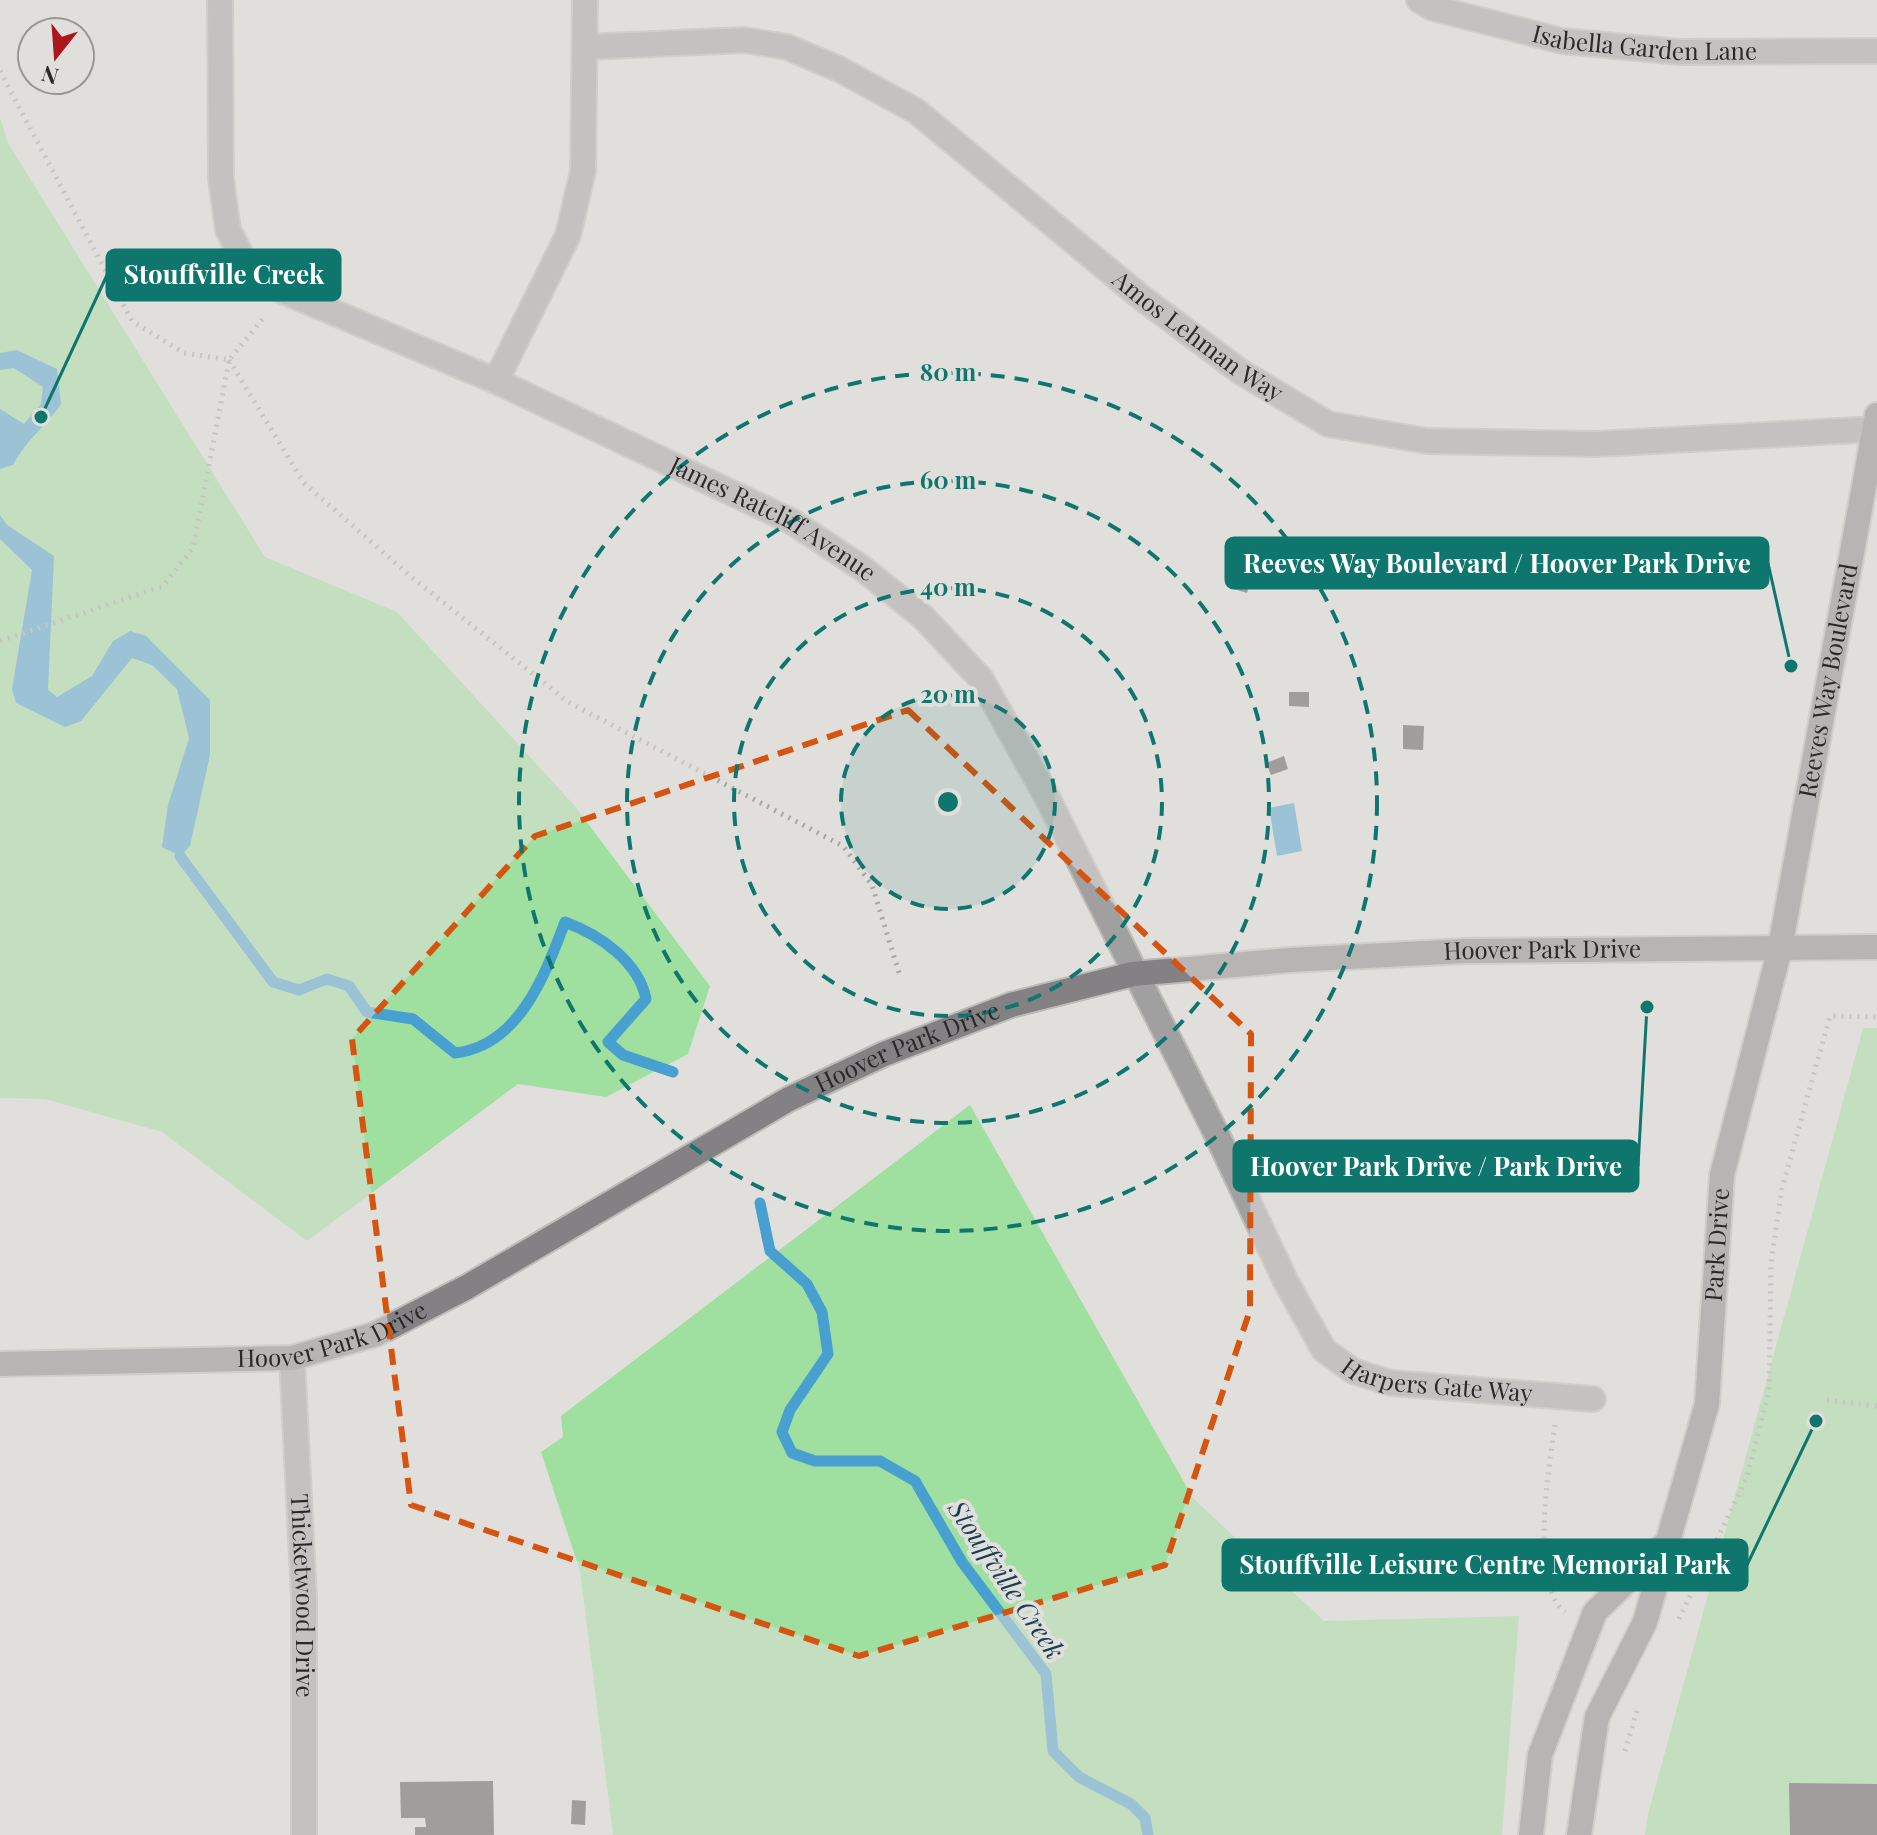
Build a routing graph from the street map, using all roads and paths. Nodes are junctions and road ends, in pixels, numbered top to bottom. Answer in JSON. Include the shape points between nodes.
{"nodes":[{"id":1,"x":220,"y":0,"type":"edge"},
{"id":2,"x":585,"y":0,"type":"edge"},
{"id":3,"x":1419,"y":0,"type":"edge"},
{"id":4,"x":585,"y":47,"type":"junction"},
{"id":5,"x":1877,"y":51,"type":"edge"},
{"id":6,"x":0,"y":71,"type":"edge"},
{"id":7,"x":285,"y":292,"type":"junction"},
{"id":8,"x":229,"y":360,"type":"junction"},
{"id":9,"x":496,"y":381,"type":"junction"},
{"id":10,"x":1876,"y":424,"type":"edge"},
{"id":11,"x":0,"y":641,"type":"edge"},
{"id":12,"x":1877,"y":947,"type":"edge"},
{"id":13,"x":1780,"y":948,"type":"junction"},
{"id":14,"x":1133,"y":974,"type":"junction"},
{"id":15,"x":900,"y":976,"type":"dead end"},
{"id":16,"x":1830,"y":1016,"type":"dead end"},
{"id":17,"x":1877,"y":1017,"type":"edge"},
{"id":18,"x":292,"y":1358,"type":"junction"},
{"id":19,"x":0,"y":1364,"type":"edge"},
{"id":20,"x":1559,"y":1396,"type":"junction"},
{"id":21,"x":1593,"y":1399,"type":"dead end"},
{"id":22,"x":1827,"y":1400,"type":"dead end"},
{"id":23,"x":1877,"y":1406,"type":"edge"},
{"id":24,"x":1666,"y":1543,"type":"junction"},
{"id":25,"x":1591,"y":1624,"type":"junction"},
{"id":26,"x":304,"y":1835,"type":"edge"},
{"id":27,"x":1531,"y":1835,"type":"edge"},
{"id":28,"x":1579,"y":1835,"type":"edge"}],
"edges":[{"from":1,"to":7,"type":"street","name":"James Ratcliff Avenue","via":[[221,179],[228,230],[248,268]]},
{"from":2,"to":4,"type":"street"},
{"from":3,"to":5,"type":"street","name":"Isabella Garden Lane","via":[[1562,41],[1680,52]]},
{"from":4,"to":9,"type":"street","via":[[583,171],[568,235]]},
{"from":4,"to":10,"type":"street","name":"Amos Lehman Way","via":[[745,40],[787,47],[839,69],[916,111],[1142,298],[1241,372],[1328,424],[1427,441],[1597,444]]},
{"from":6,"to":8,"type":"path","via":[[132,321],[184,353]]},
{"from":7,"to":8,"type":"path"},
{"from":7,"to":9,"type":"street","name":"James Ratcliff Avenue"},
{"from":8,"to":11,"type":"path","via":[[193,548],[163,586]]},
{"from":8,"to":15,"type":"path","via":[[304,483],[568,702],[843,846],[872,885]]},
{"from":9,"to":14,"type":"street","name":"James Ratcliff Avenue","via":[[791,521],[923,617],[981,679],[1048,799]]},
{"from":10,"to":13,"type":"street","name":"Reeves Way Boulevard"},
{"from":12,"to":13,"type":"street","name":"Hoover Park Drive"},
{"from":13,"to":14,"type":"street","name":"Hoover Park Drive","via":[[1464,951]]},
{"from":13,"to":24,"type":"street","name":"Park Drive","via":[[1722,1175],[1707,1404]]},
{"from":14,"to":18,"type":"street","name":"Hoover Park Drive","via":[[1011,1005],[884,1054],[789,1099],[467,1287],[376,1334]]},
{"from":14,"to":20,"type":"street","name":"Harpers Gate Way","via":[[1324,1350],[1353,1371],[1391,1383]]},
{"from":16,"to":17,"type":"path"},
{"from":18,"to":19,"type":"street","name":"Hoover Park Drive"},
{"from":18,"to":26,"type":"street","name":"Thicketwood Drive","via":[[304,1598]]},
{"from":20,"to":21,"type":"street","name":"Harpers Gate Way"},
{"from":20,"to":25,"type":"path","via":[[1545,1488],[1544,1547],[1553,1600]]},
{"from":22,"to":23,"type":"path"},
{"from":24,"to":25,"type":"street","name":"Park Drive","via":[[1595,1612]]},
{"from":24,"to":28,"type":"street","name":"Park Drive","via":[[1645,1622],[1597,1717]]},
{"from":25,"to":27,"type":"street","name":"Park Drive","via":[[1540,1755]]}]}
